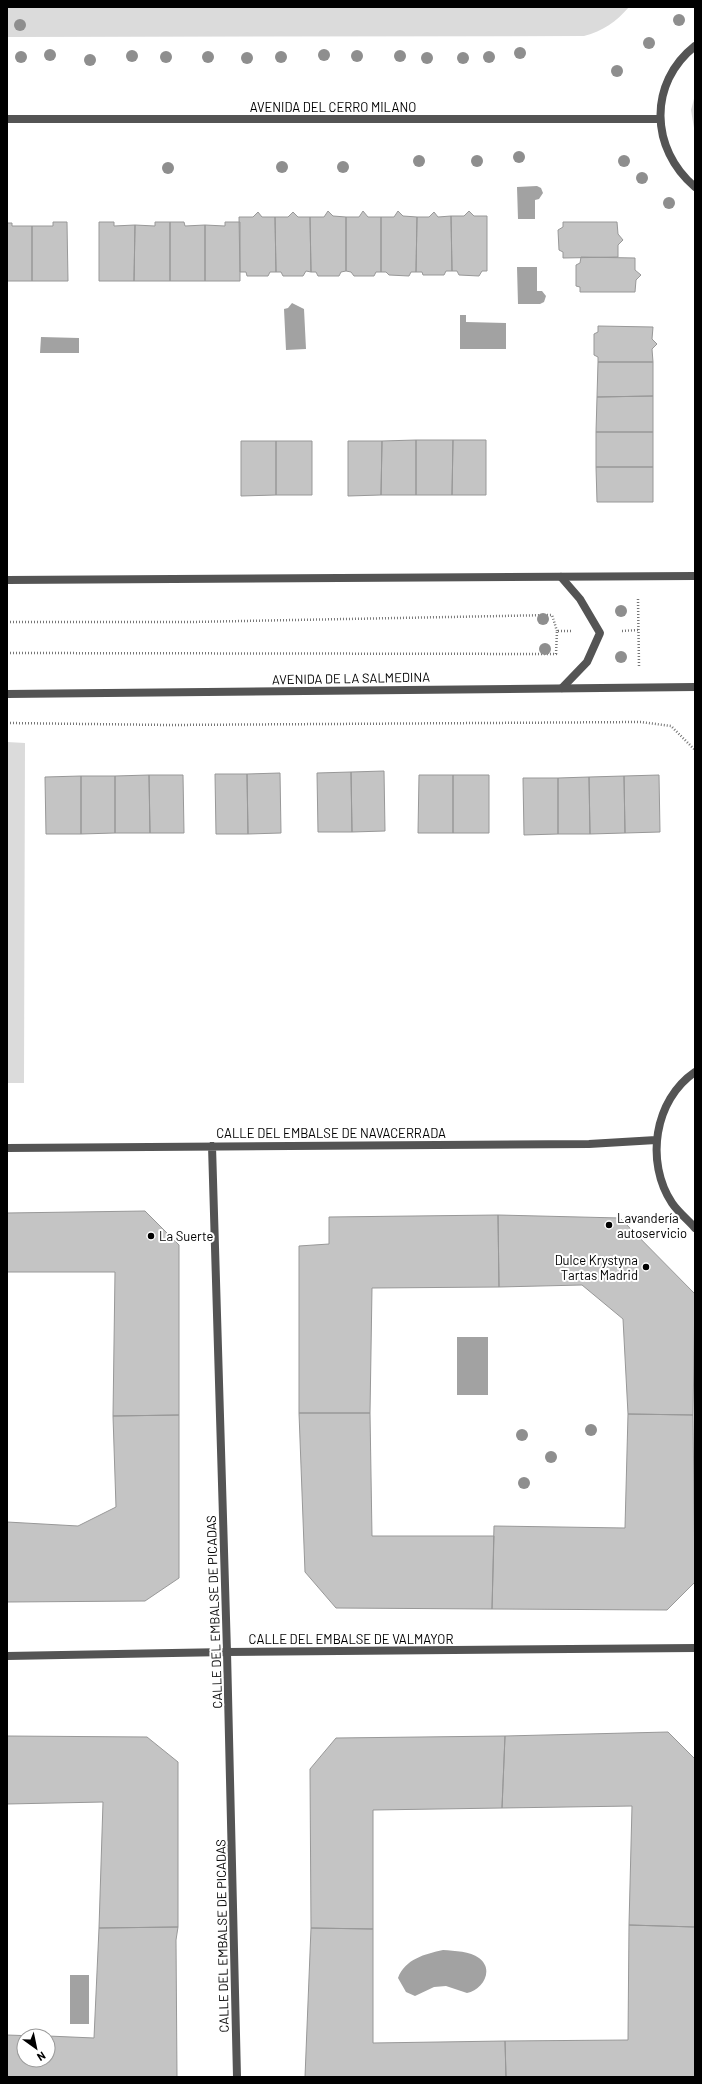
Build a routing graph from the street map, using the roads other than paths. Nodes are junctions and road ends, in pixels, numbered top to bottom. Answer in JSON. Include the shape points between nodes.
{"nodes":[{"id":1,"x":695,"y":46,"type":"edge"},
{"id":2,"x":7,"y":119,"type":"edge"},
{"id":3,"x":660,"y":119,"type":"junction"},
{"id":4,"x":695,"y":187,"type":"edge"},
{"id":5,"x":695,"y":576,"type":"edge"},
{"id":6,"x":561,"y":577,"type":"junction"},
{"id":7,"x":7,"y":580,"type":"edge"},
{"id":8,"x":695,"y":687,"type":"edge"},
{"id":9,"x":562,"y":688,"type":"junction"},
{"id":10,"x":7,"y":694,"type":"edge"},
{"id":11,"x":695,"y":1072,"type":"edge"},
{"id":12,"x":656,"y":1140,"type":"junction"},
{"id":13,"x":212,"y":1146,"type":"junction"},
{"id":14,"x":7,"y":1148,"type":"edge"},
{"id":15,"x":695,"y":1228,"type":"edge"},
{"id":16,"x":695,"y":1648,"type":"edge"},
{"id":17,"x":227,"y":1652,"type":"junction"},
{"id":18,"x":7,"y":1656,"type":"edge"},
{"id":19,"x":237,"y":2077,"type":"edge"}],
"edges":[{"from":1,"to":3,"type":"street","via":[[685,54],[671,73],[662,96]]},
{"from":2,"to":3,"type":"street","name":"AVENIDA DEL CERRO MILANO"},
{"from":3,"to":4,"type":"street","via":[[663,140],[671,160],[685,179]]},
{"from":5,"to":6,"type":"street"},
{"from":6,"to":7,"type":"street"},
{"from":6,"to":9,"type":"street","via":[[580,599],[600,633],[587,662]]},
{"from":8,"to":9,"type":"street","name":"AVENIDA DE LA SALMEDINA"},
{"from":9,"to":10,"type":"street","name":"AVENIDA DE LA SALMEDINA"},
{"from":11,"to":12,"type":"street","via":[[685,1079],[665,1106]]},
{"from":12,"to":13,"type":"street","name":"CALLE DEL EMBALSE DE NAVACERRADA","via":[[589,1144]]},
{"from":12,"to":15,"type":"street","via":[[658,1173],[672,1204]]},
{"from":13,"to":14,"type":"street","name":"CALLE DEL EMBALSE DE NAVACERRADA"},
{"from":13,"to":17,"type":"street","name":"CALLE DEL EMBALSE DE PICADAS"},
{"from":16,"to":17,"type":"street","name":"CALLE DEL EMBALSE DE VALMAYOR"},
{"from":17,"to":18,"type":"street","name":"CALLE DEL EMBALSE DE VALMAYOR"},
{"from":17,"to":19,"type":"street","name":"CALLE DEL EMBALSE DE PICADAS"}]}
